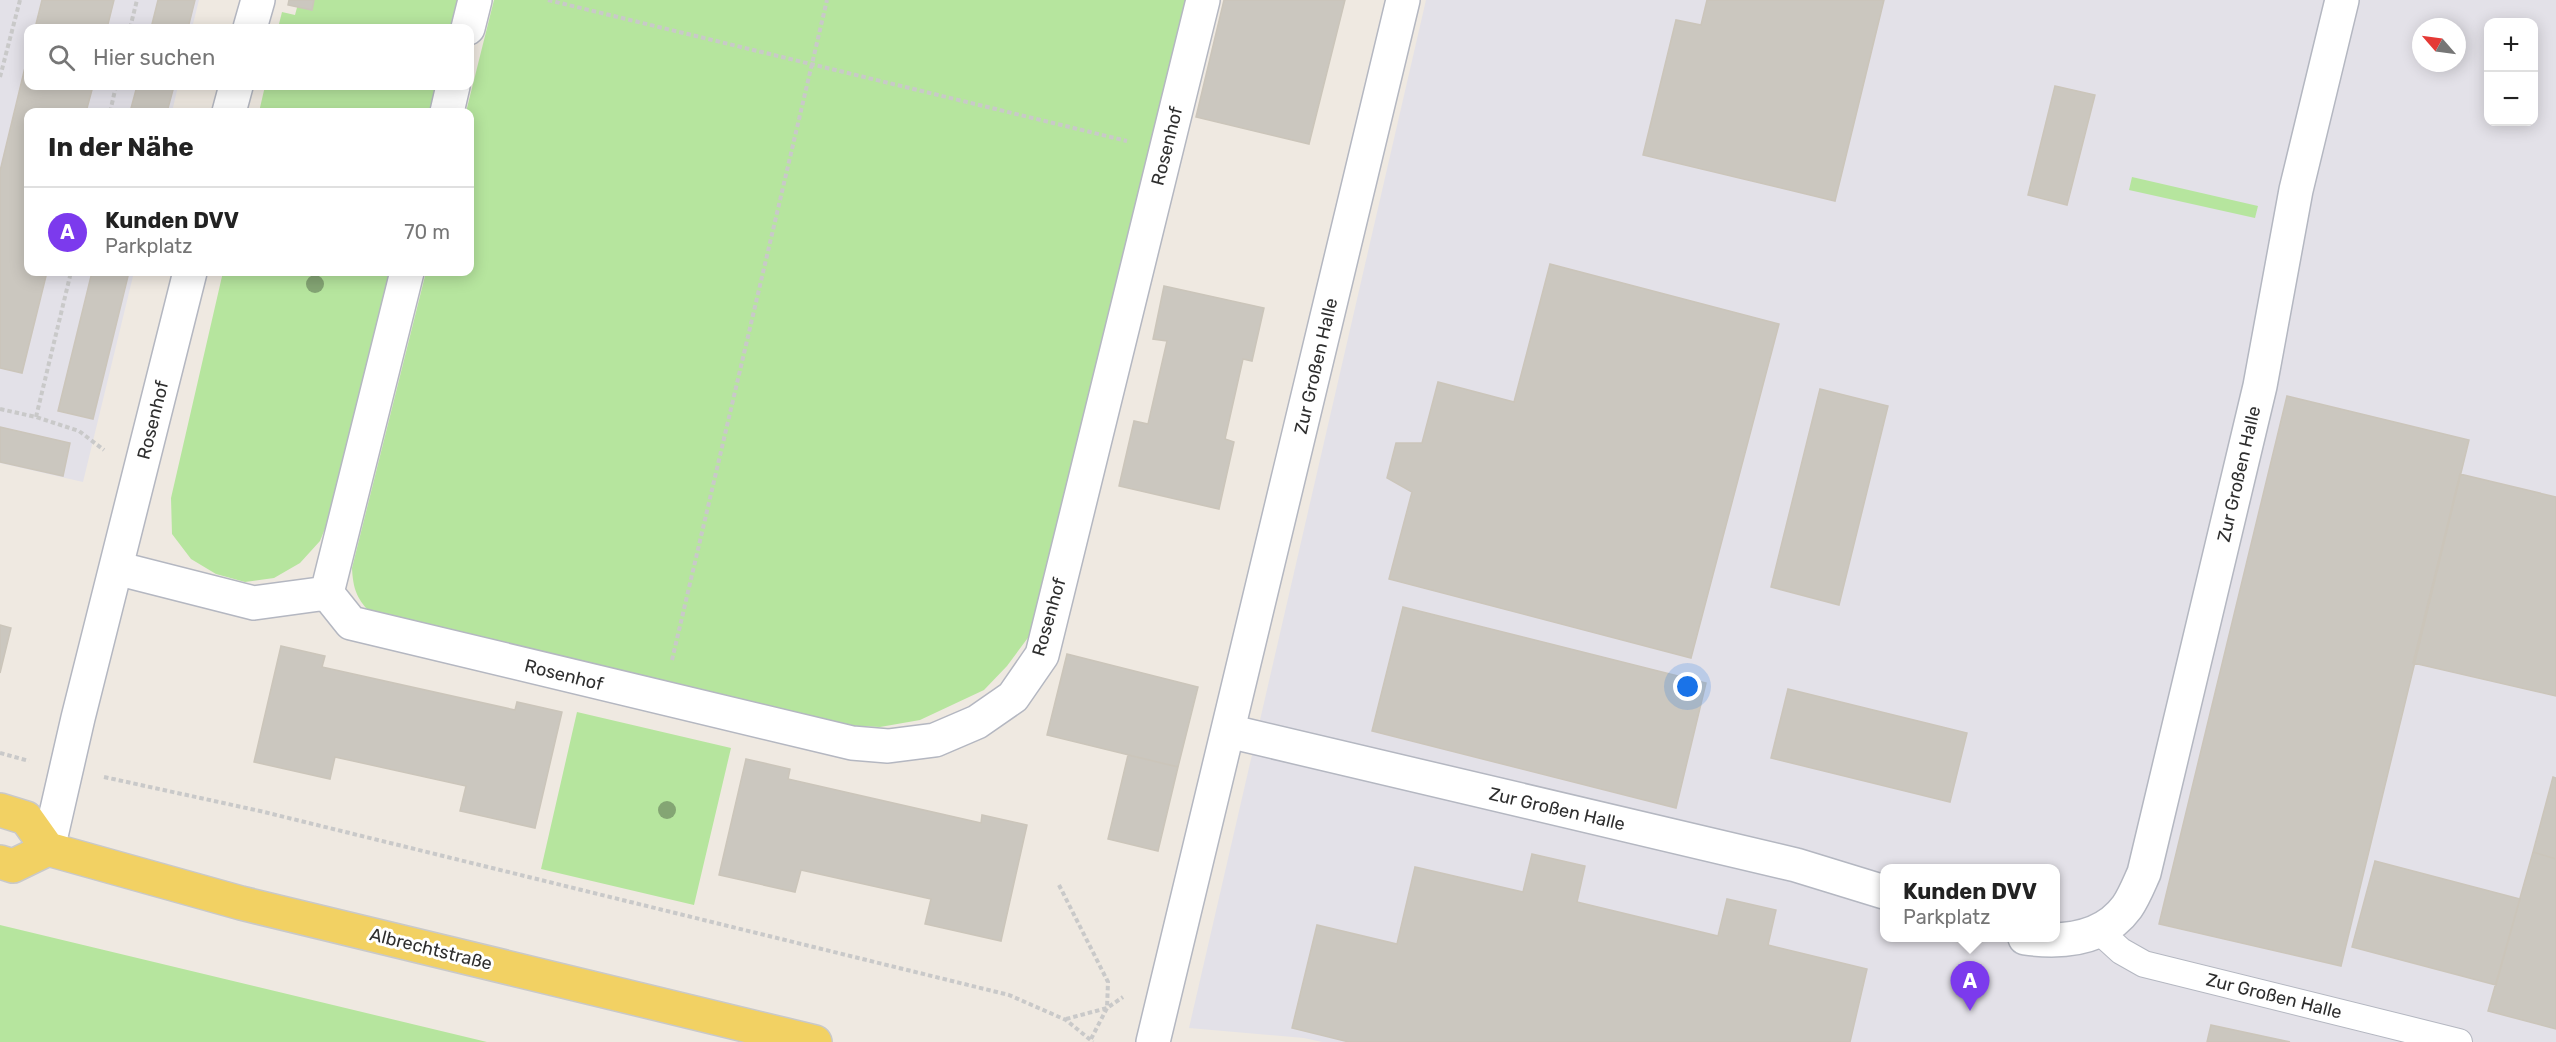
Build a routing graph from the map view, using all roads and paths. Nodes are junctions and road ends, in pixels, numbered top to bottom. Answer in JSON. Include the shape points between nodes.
{"nodes":[{"id":1,"x":20,"y":0,"type":"edge"},
{"id":2,"x":137,"y":0,"type":"edge"},
{"id":3,"x":258,"y":0,"type":"edge"},
{"id":4,"x":475,"y":0,"type":"edge"},
{"id":5,"x":548,"y":0,"type":"edge"},
{"id":6,"x":827,"y":0,"type":"edge"},
{"id":7,"x":1203,"y":0,"type":"edge"},
{"id":8,"x":1403,"y":0,"type":"edge"},
{"id":9,"x":2342,"y":0,"type":"edge"},
{"id":10,"x":131,"y":24,"type":"edge"},
{"id":11,"x":251,"y":24,"type":"edge"},
{"id":12,"x":469,"y":24,"type":"edge"},
{"id":13,"x":812,"y":64,"type":"junction"},
{"id":14,"x":0,"y":76,"type":"edge"},
{"id":15,"x":115,"y":90,"type":"edge"},
{"id":16,"x":235,"y":90,"type":"edge"},
{"id":17,"x":452,"y":90,"type":"edge"},
{"id":18,"x":111,"y":108,"type":"edge"},
{"id":19,"x":230,"y":108,"type":"edge"},
{"id":20,"x":448,"y":108,"type":"edge"},
{"id":21,"x":1166,"y":150,"type":"junction"},
{"id":22,"x":70,"y":276,"type":"edge"},
{"id":23,"x":189,"y":276,"type":"edge"},
{"id":24,"x":406,"y":276,"type":"edge"},
{"id":25,"x":0,"y":409,"type":"edge"},
{"id":26,"x":36,"y":417,"type":"junction"},
{"id":27,"x":139,"y":475,"type":"junction"},
{"id":28,"x":116,"y":568,"type":"junction"},
{"id":29,"x":327,"y":592,"type":"junction"},
{"id":30,"x":663,"y":699,"type":"junction"},
{"id":31,"x":1228,"y":731,"type":"junction"},
{"id":32,"x":0,"y":753,"type":"edge"},
{"id":33,"x":66,"y":768,"type":"junction"},
{"id":34,"x":0,"y":810,"type":"edge"},
{"id":35,"x":48,"y":849,"type":"junction"},
{"id":36,"x":0,"y":862,"type":"edge"},
{"id":37,"x":1059,"y":885,"type":"dead end"},
{"id":38,"x":1880,"y":891,"type":"edge"},
{"id":39,"x":2099,"y":931,"type":"junction"},
{"id":40,"x":2060,"y":941,"type":"edge"},
{"id":41,"x":815,"y":1042,"type":"edge"},
{"id":42,"x":1091,"y":1042,"type":"edge"},
{"id":43,"x":1154,"y":1042,"type":"edge"},
{"id":44,"x":2459,"y":1042,"type":"edge"}],
"edges":[{"from":1,"to":14,"type":"path"},
{"from":2,"to":10,"type":"path"},
{"from":3,"to":11,"type":"street"},
{"from":4,"to":12,"type":"street"},
{"from":5,"to":13,"type":"path"},
{"from":6,"to":13,"type":"path"},
{"from":7,"to":21,"type":"street","name":"Rosenhof"},
{"from":8,"to":31,"type":"street","name":"Zur Großen Halle"},
{"from":9,"to":39,"type":"street","name":"Zur Großen Halle","via":[[2296,190],[2260,386],[2144,873],[2127,907]]},
{"from":13,"to":21,"type":"path"},
{"from":13,"to":30,"type":"path"},
{"from":15,"to":18,"type":"path"},
{"from":16,"to":19,"type":"street"},
{"from":17,"to":20,"type":"street"},
{"from":21,"to":30,"type":"street","name":"Rosenhof","via":[[1042,655],[1013,697],[977,722],[935,740],[888,746],[852,743]]},
{"from":22,"to":26,"type":"path"},
{"from":23,"to":27,"type":"street","name":"Rosenhof"},
{"from":24,"to":29,"type":"street"},
{"from":25,"to":26,"type":"path"},
{"from":26,"to":27,"type":"path","via":[[79,431]]},
{"from":27,"to":28,"type":"street","name":"Rosenhof"},
{"from":28,"to":29,"type":"street","via":[[254,603]]},
{"from":28,"to":33,"type":"street","name":"Rosenhof"},
{"from":29,"to":30,"type":"street","name":"Rosenhof","via":[[351,623]]},
{"from":31,"to":38,"type":"street","name":"Zur Großen Halle","via":[[1796,865]]},
{"from":31,"to":43,"type":"street","name":"Zur Großen Halle"},
{"from":32,"to":33,"type":"path"},
{"from":33,"to":35,"type":"street","name":"Rosenhof"},
{"from":33,"to":42,"type":"path","via":[[260,811],[1010,995],[1066,1020]]},
{"from":34,"to":35,"type":"main road","via":[[26,818]]},
{"from":35,"to":36,"type":"main road","via":[[13,866]]},
{"from":35,"to":41,"type":"main road","name":"Albrechtstraße","via":[[241,903]]},
{"from":37,"to":42,"type":"path","via":[[1108,982],[1107,1008]]},
{"from":39,"to":40,"type":"street","name":"Zur Großen Halle"},
{"from":39,"to":44,"type":"lane","name":"Zur Großen Halle","via":[[2121,951],[2144,964]]}]}
